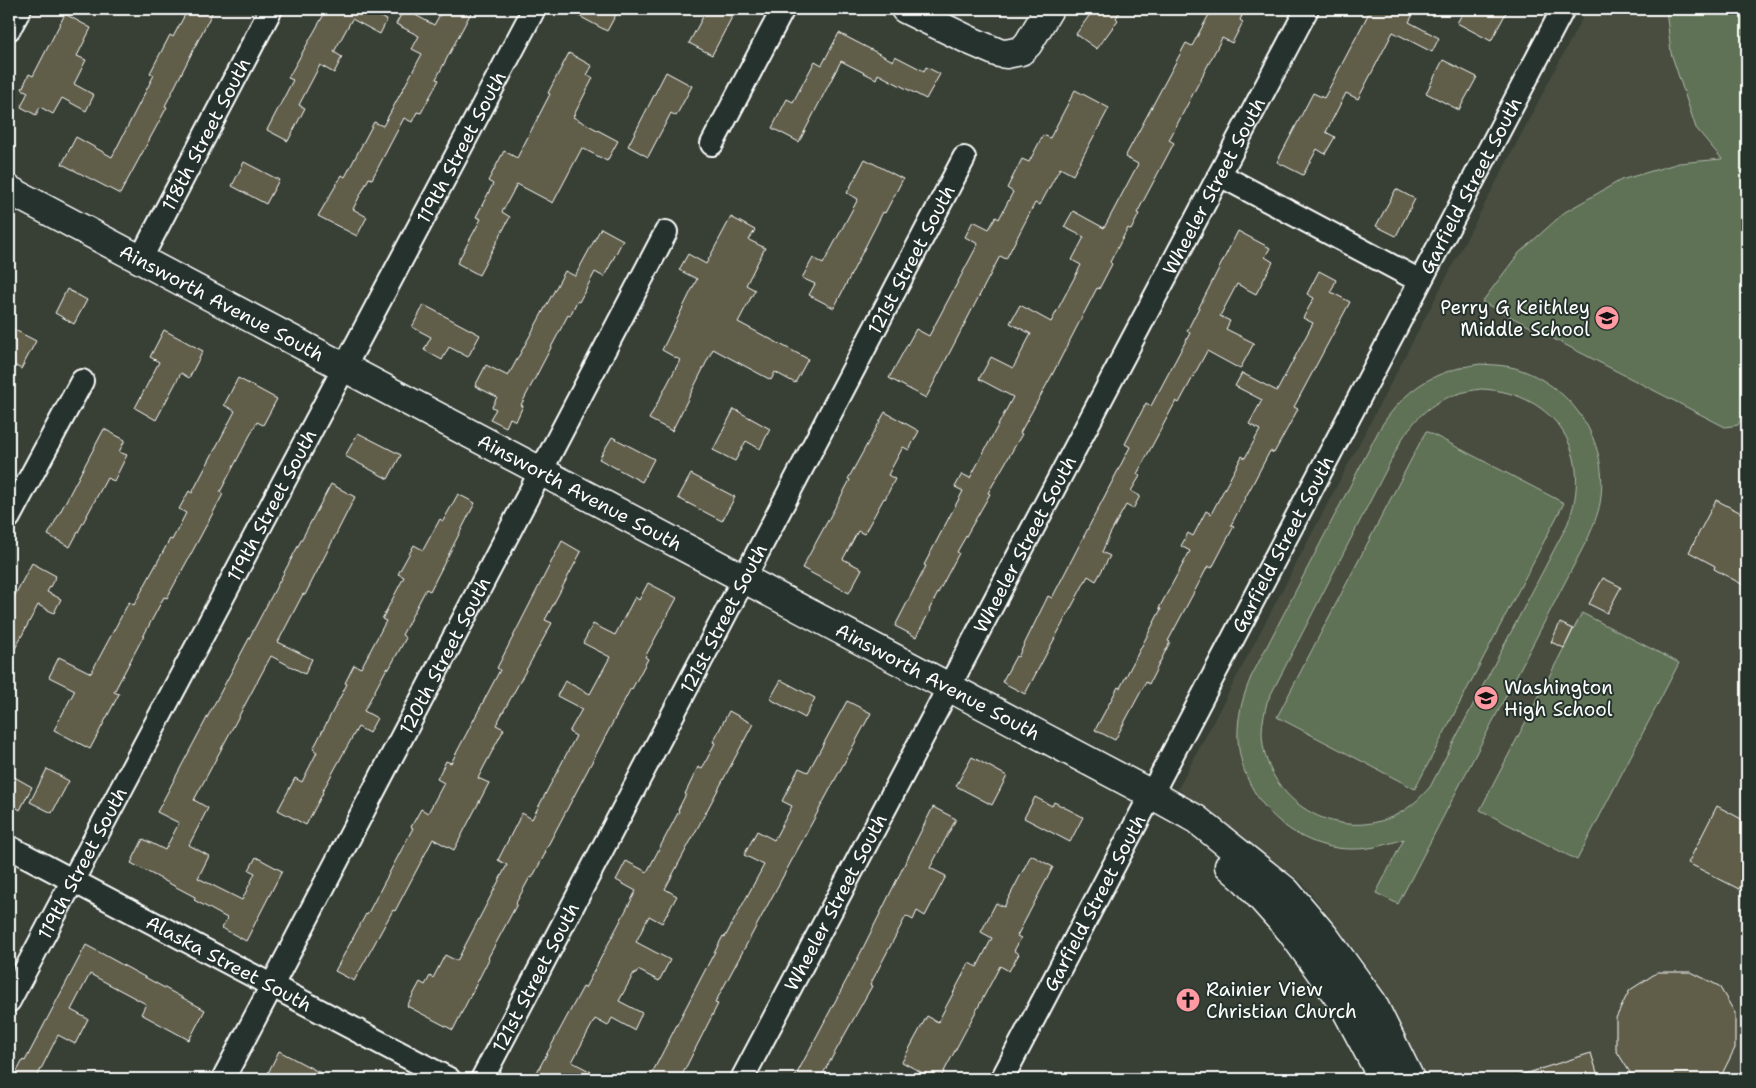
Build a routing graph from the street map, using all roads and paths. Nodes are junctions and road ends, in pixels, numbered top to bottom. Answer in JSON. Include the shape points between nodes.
{"nodes":[{"id":1,"x":20,"y":9,"type":"edge"},
{"id":2,"x":271,"y":9,"type":"edge"},
{"id":3,"x":534,"y":9,"type":"edge"},
{"id":4,"x":783,"y":9,"type":"edge"},
{"id":5,"x":905,"y":9,"type":"edge"},
{"id":6,"x":1049,"y":9,"type":"edge"},
{"id":7,"x":1307,"y":9,"type":"edge"},
{"id":8,"x":1563,"y":9,"type":"edge"},
{"id":9,"x":9,"y":29,"type":"edge"},
{"id":10,"x":712,"y":144,"type":"dead end"},
{"id":11,"x":964,"y":158,"type":"dead end"},
{"id":12,"x":1220,"y":175,"type":"junction"},
{"id":13,"x":9,"y":190,"type":"edge"},
{"id":14,"x":666,"y":232,"type":"dead end"},
{"id":15,"x":140,"y":260,"type":"junction"},
{"id":16,"x":1420,"y":281,"type":"junction"},
{"id":17,"x":344,"y":368,"type":"junction"},
{"id":18,"x":82,"y":381,"type":"dead end"},
{"id":19,"x":540,"y":471,"type":"junction"},
{"id":20,"x":9,"y":517,"type":"edge"},
{"id":21,"x":743,"y":578,"type":"junction"},
{"id":22,"x":949,"y":687,"type":"junction"},
{"id":23,"x":1151,"y":794,"type":"junction"},
{"id":24,"x":9,"y":847,"type":"edge"},
{"id":25,"x":73,"y":881,"type":"junction"},
{"id":26,"x":272,"y":986,"type":"junction"},
{"id":27,"x":9,"y":1001,"type":"edge"},
{"id":28,"x":223,"y":1079,"type":"edge"},
{"id":29,"x":449,"y":1079,"type":"edge"},
{"id":30,"x":482,"y":1079,"type":"edge"},
{"id":31,"x":742,"y":1079,"type":"edge"},
{"id":32,"x":1002,"y":1079,"type":"edge"},
{"id":33,"x":1383,"y":1079,"type":"edge"},
{"id":34,"x":1410,"y":1079,"type":"edge"}],
"edges":[{"from":1,"to":9,"type":"street"},
{"from":2,"to":15,"type":"street","name":"118th Street South"},
{"from":3,"to":17,"type":"street","name":"119th Street South"},
{"from":4,"to":10,"type":"street"},
{"from":5,"to":6,"type":"street","via":[[999,53],[1021,51],[1034,37]]},
{"from":7,"to":12,"type":"street","name":"Wheeler Street South"},
{"from":8,"to":16,"type":"street","name":"Garfield Street South"},
{"from":11,"to":21,"type":"street","name":"121st Street South"},
{"from":12,"to":16,"type":"street"},
{"from":12,"to":22,"type":"street","name":"Wheeler Street South"},
{"from":13,"to":15,"type":"street","name":"Ainsworth Avenue South"},
{"from":14,"to":19,"type":"street","name":"120th Street South"},
{"from":15,"to":17,"type":"street","name":"Ainsworth Avenue South"},
{"from":16,"to":23,"type":"street","name":"Garfield Street South"},
{"from":17,"to":19,"type":"street","name":"Ainsworth Avenue South"},
{"from":17,"to":25,"type":"street","name":"119th Street South"},
{"from":18,"to":20,"type":"street"},
{"from":19,"to":21,"type":"street","name":"Ainsworth Avenue South"},
{"from":19,"to":26,"type":"street","name":"120th Street South"},
{"from":21,"to":22,"type":"street","name":"Ainsworth Avenue South"},
{"from":21,"to":30,"type":"street","name":"121st Street South"},
{"from":22,"to":23,"type":"street","name":"Ainsworth Avenue South"},
{"from":22,"to":31,"type":"street","name":"Wheeler Street South"},
{"from":23,"to":32,"type":"street","name":"Garfield Street South"},
{"from":23,"to":33,"type":"street","name":"Ainsworth Avenue South","via":[[1179,825],[1246,881],[1291,931],[1342,1002]]},
{"from":23,"to":34,"type":"street","name":"Ainsworth Avenue South","via":[[1196,819],[1286,891],[1325,937],[1372,1002]]},
{"from":24,"to":25,"type":"street","name":"Alaska Street South"},
{"from":25,"to":26,"type":"street","name":"Alaska Street South"},
{"from":25,"to":27,"type":"street","name":"119th Street South"},
{"from":26,"to":28,"type":"street","name":"120th Street South"},
{"from":26,"to":29,"type":"street","name":"Alaska Street South"}]}
